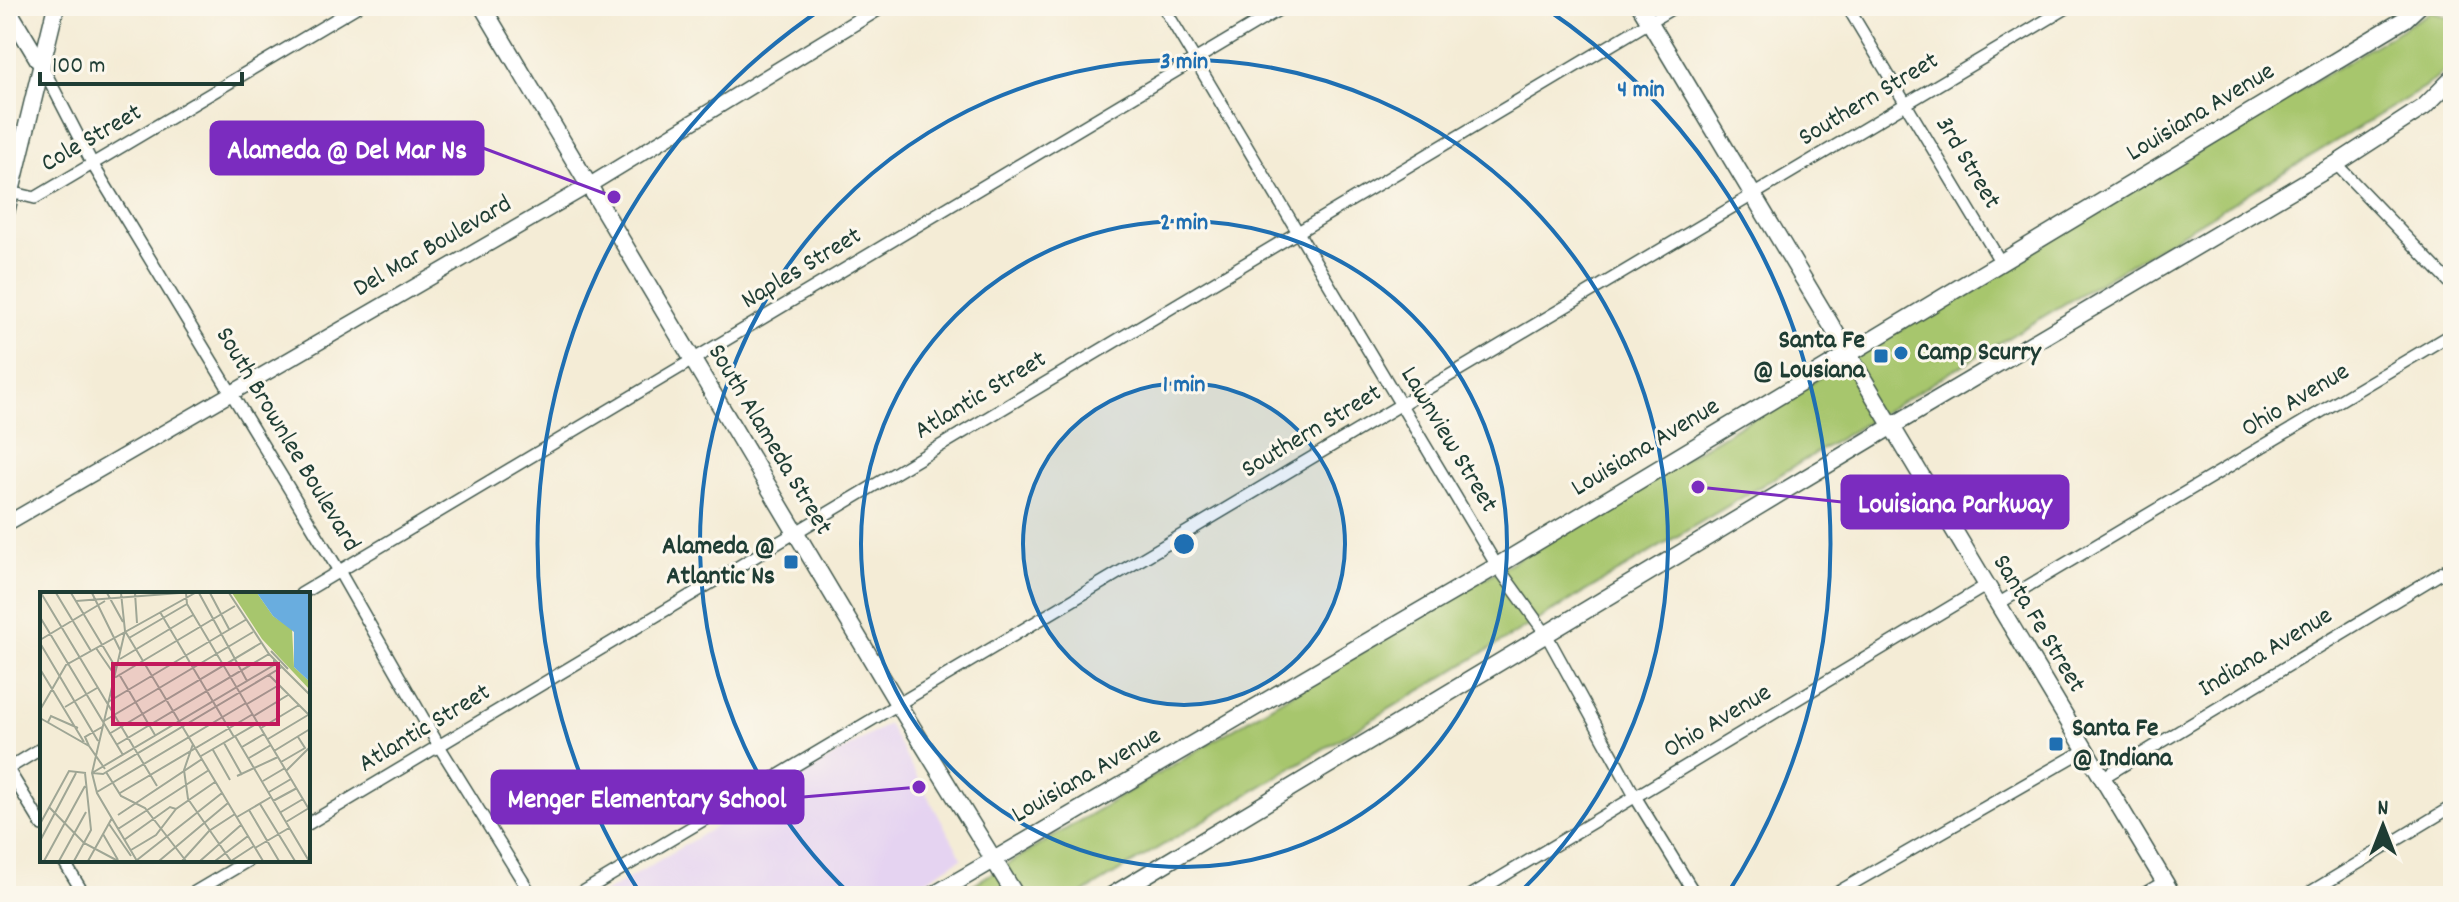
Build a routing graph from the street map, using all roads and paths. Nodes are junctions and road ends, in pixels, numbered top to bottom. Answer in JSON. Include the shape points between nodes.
{"nodes":[{"id":1,"x":6,"y":6,"type":"edge"},
{"id":2,"x":56,"y":6,"type":"edge"},
{"id":3,"x":358,"y":6,"type":"edge"},
{"id":4,"x":482,"y":6,"type":"edge"},
{"id":5,"x":882,"y":6,"type":"edge"},
{"id":6,"x":1163,"y":6,"type":"edge"},
{"id":7,"x":1285,"y":6,"type":"edge"},
{"id":8,"x":1640,"y":6,"type":"edge"},
{"id":9,"x":1676,"y":6,"type":"edge"},
{"id":10,"x":1847,"y":6,"type":"edge"},
{"id":11,"x":2070,"y":6,"type":"edge"},
{"id":12,"x":2419,"y":6,"type":"edge"},
{"id":13,"x":1649,"y":22,"type":"junction"},
{"id":14,"x":1195,"y":60,"type":"junction"},
{"id":15,"x":42,"y":66,"type":"junction"},
{"id":16,"x":2453,"y":78,"type":"edge"},
{"id":17,"x":2453,"y":90,"type":"edge"},
{"id":18,"x":1906,"y":104,"type":"junction"},
{"id":19,"x":2424,"y":107,"type":"junction"},
{"id":20,"x":2336,"y":164,"type":"junction"},
{"id":21,"x":93,"y":165,"type":"junction"},
{"id":22,"x":588,"y":186,"type":"junction"},
{"id":23,"x":8,"y":192,"type":"edge"},
{"id":24,"x":1752,"y":195,"type":"junction"},
{"id":25,"x":6,"y":212,"type":"edge"},
{"id":26,"x":1298,"y":232,"type":"junction"},
{"id":27,"x":2000,"y":261,"type":"junction"},
{"id":28,"x":2453,"y":286,"type":"edge"},
{"id":29,"x":2453,"y":333,"type":"edge"},
{"id":30,"x":1847,"y":356,"type":"junction"},
{"id":31,"x":694,"y":359,"type":"junction"},
{"id":32,"x":229,"y":392,"type":"junction"},
{"id":33,"x":1402,"y":404,"type":"junction"},
{"id":34,"x":1892,"y":426,"type":"junction"},
{"id":35,"x":6,"y":524,"type":"edge"},
{"id":36,"x":795,"y":533,"type":"junction"},
{"id":37,"x":1497,"y":566,"type":"junction"},
{"id":38,"x":2453,"y":566,"type":"edge"},
{"id":39,"x":339,"y":571,"type":"junction"},
{"id":40,"x":1987,"y":585,"type":"junction"},
{"id":41,"x":304,"y":592,"type":"edge"},
{"id":42,"x":1996,"y":605,"type":"junction"},
{"id":43,"x":1546,"y":634,"type":"junction"},
{"id":44,"x":898,"y":704,"type":"junction"},
{"id":45,"x":439,"y":746,"type":"junction"},
{"id":46,"x":40,"y":749,"type":"edge"},
{"id":47,"x":2085,"y":750,"type":"junction"},
{"id":48,"x":7,"y":768,"type":"edge"},
{"id":49,"x":2102,"y":778,"type":"junction"},
{"id":50,"x":1636,"y":798,"type":"junction"},
{"id":51,"x":2453,"y":806,"type":"edge"},
{"id":52,"x":40,"y":822,"type":"edge"},
{"id":53,"x":310,"y":823,"type":"edge"},
{"id":54,"x":993,"y":858,"type":"junction"},
{"id":55,"x":64,"y":862,"type":"edge"},
{"id":56,"x":246,"y":862,"type":"edge"},
{"id":57,"x":2169,"y":889,"type":"edge"},
{"id":58,"x":85,"y":896,"type":"edge"},
{"id":59,"x":188,"y":896,"type":"edge"},
{"id":60,"x":532,"y":896,"type":"edge"},
{"id":61,"x":576,"y":896,"type":"edge"},
{"id":62,"x":932,"y":896,"type":"edge"},
{"id":63,"x":1016,"y":896,"type":"edge"},
{"id":64,"x":1111,"y":896,"type":"edge"},
{"id":65,"x":1470,"y":896,"type":"edge"},
{"id":66,"x":1696,"y":896,"type":"edge"},
{"id":67,"x":1831,"y":896,"type":"edge"},
{"id":68,"x":2140,"y":896,"type":"edge"},
{"id":69,"x":2304,"y":896,"type":"edge"}],
"edges":[{"from":1,"to":15,"type":"main road","name":"South Brownlee Boulevard"},
{"from":2,"to":15,"type":"main road"},
{"from":3,"to":21,"type":"street","name":"Cole Street"},
{"from":4,"to":22,"type":"main road","name":"South Alameda Street"},
{"from":5,"to":22,"type":"street","name":"Del Mar Boulevard"},
{"from":6,"to":14,"type":"street","name":"Lawnview Street"},
{"from":7,"to":14,"type":"street","name":"Naples Street"},
{"from":8,"to":13,"type":"main road","name":"Santa Fe Street"},
{"from":9,"to":13,"type":"street","name":"Atlantic Street"},
{"from":10,"to":18,"type":"street","name":"3rd Street"},
{"from":11,"to":18,"type":"street","name":"Southern Street"},
{"from":12,"to":27,"type":"main road","name":"Louisiana Avenue"},
{"from":13,"to":24,"type":"main road","name":"Santa Fe Street"},
{"from":13,"to":26,"type":"street","name":"Atlantic Street"},
{"from":14,"to":26,"type":"street","name":"Lawnview Street"},
{"from":14,"to":31,"type":"street","name":"Naples Street"},
{"from":15,"to":21,"type":"street","name":"South Brownlee Boulevard"},
{"from":15,"to":23,"type":"main road"},
{"from":16,"to":19,"type":"main road"},
{"from":17,"to":19,"type":"main road"},
{"from":18,"to":24,"type":"street","name":"Southern Street"},
{"from":18,"to":27,"type":"street","name":"3rd Street"},
{"from":19,"to":20,"type":"main road"},
{"from":20,"to":28,"type":"street"},
{"from":20,"to":34,"type":"main road"},
{"from":21,"to":23,"type":"street","name":"Cole Street","via":[[35,198]]},
{"from":21,"to":32,"type":"street","name":"South Brownlee Boulevard"},
{"from":22,"to":31,"type":"main road","name":"South Alameda Street"},
{"from":22,"to":32,"type":"street","name":"Del Mar Boulevard"},
{"from":23,"to":25,"type":"main road"},
{"from":24,"to":30,"type":"main road","name":"Santa Fe Street"},
{"from":24,"to":33,"type":"street","name":"Southern Street"},
{"from":26,"to":33,"type":"street","name":"Lawnview Street"},
{"from":26,"to":36,"type":"street","name":"Atlantic Street"},
{"from":27,"to":30,"type":"main road","name":"Louisiana Avenue"},
{"from":29,"to":42,"type":"street","name":"Ohio Avenue"},
{"from":30,"to":34,"type":"main road","name":"Santa Fe Street"},
{"from":30,"to":37,"type":"main road","name":"Louisiana Avenue"},
{"from":31,"to":36,"type":"main road","name":"South Alameda Street"},
{"from":31,"to":39,"type":"street","name":"Naples Street"},
{"from":32,"to":35,"type":"street","name":"Del Mar Boulevard"},
{"from":32,"to":39,"type":"street","name":"South Brownlee Boulevard"},
{"from":33,"to":37,"type":"street","name":"Lawnview Street"},
{"from":33,"to":44,"type":"street","name":"Southern Street"},
{"from":34,"to":40,"type":"main road","name":"Santa Fe Street"},
{"from":34,"to":43,"type":"main road"},
{"from":36,"to":44,"type":"main road","name":"South Alameda Street"},
{"from":36,"to":45,"type":"street","name":"Atlantic Street"},
{"from":37,"to":43,"type":"street","name":"Lawnview Street"},
{"from":37,"to":54,"type":"main road","name":"Louisiana Avenue"},
{"from":38,"to":49,"type":"street","name":"Indiana Avenue"},
{"from":39,"to":41,"type":"street","name":"Naples Street"},
{"from":39,"to":45,"type":"street","name":"South Brownlee Boulevard"},
{"from":40,"to":42,"type":"main road","name":"Santa Fe Street"},
{"from":40,"to":50,"type":"street","name":"Ohio Avenue"},
{"from":42,"to":47,"type":"main road","name":"Santa Fe Street"},
{"from":43,"to":50,"type":"street","name":"Lawnview Street"},
{"from":43,"to":64,"type":"main road"},
{"from":44,"to":54,"type":"main road","name":"South Alameda Street"},
{"from":44,"to":61,"type":"street","name":"Southern Street"},
{"from":45,"to":53,"type":"street","name":"Atlantic Street"},
{"from":45,"to":60,"type":"street","name":"South Brownlee Boulevard"},
{"from":46,"to":48,"type":"street"},
{"from":47,"to":49,"type":"main road","name":"Santa Fe Street"},
{"from":47,"to":67,"type":"street"},
{"from":48,"to":52,"type":"street"},
{"from":49,"to":57,"type":"main road","name":"Santa Fe Street"},
{"from":50,"to":65,"type":"street","name":"Ohio Avenue"},
{"from":50,"to":66,"type":"street","name":"Lawnview Street"},
{"from":51,"to":69,"type":"street"},
{"from":54,"to":62,"type":"main road","name":"Louisiana Avenue"},
{"from":54,"to":63,"type":"main road","name":"South Alameda Street"},
{"from":55,"to":58,"type":"street"},
{"from":56,"to":59,"type":"street"},
{"from":57,"to":68,"type":"street"}]}
